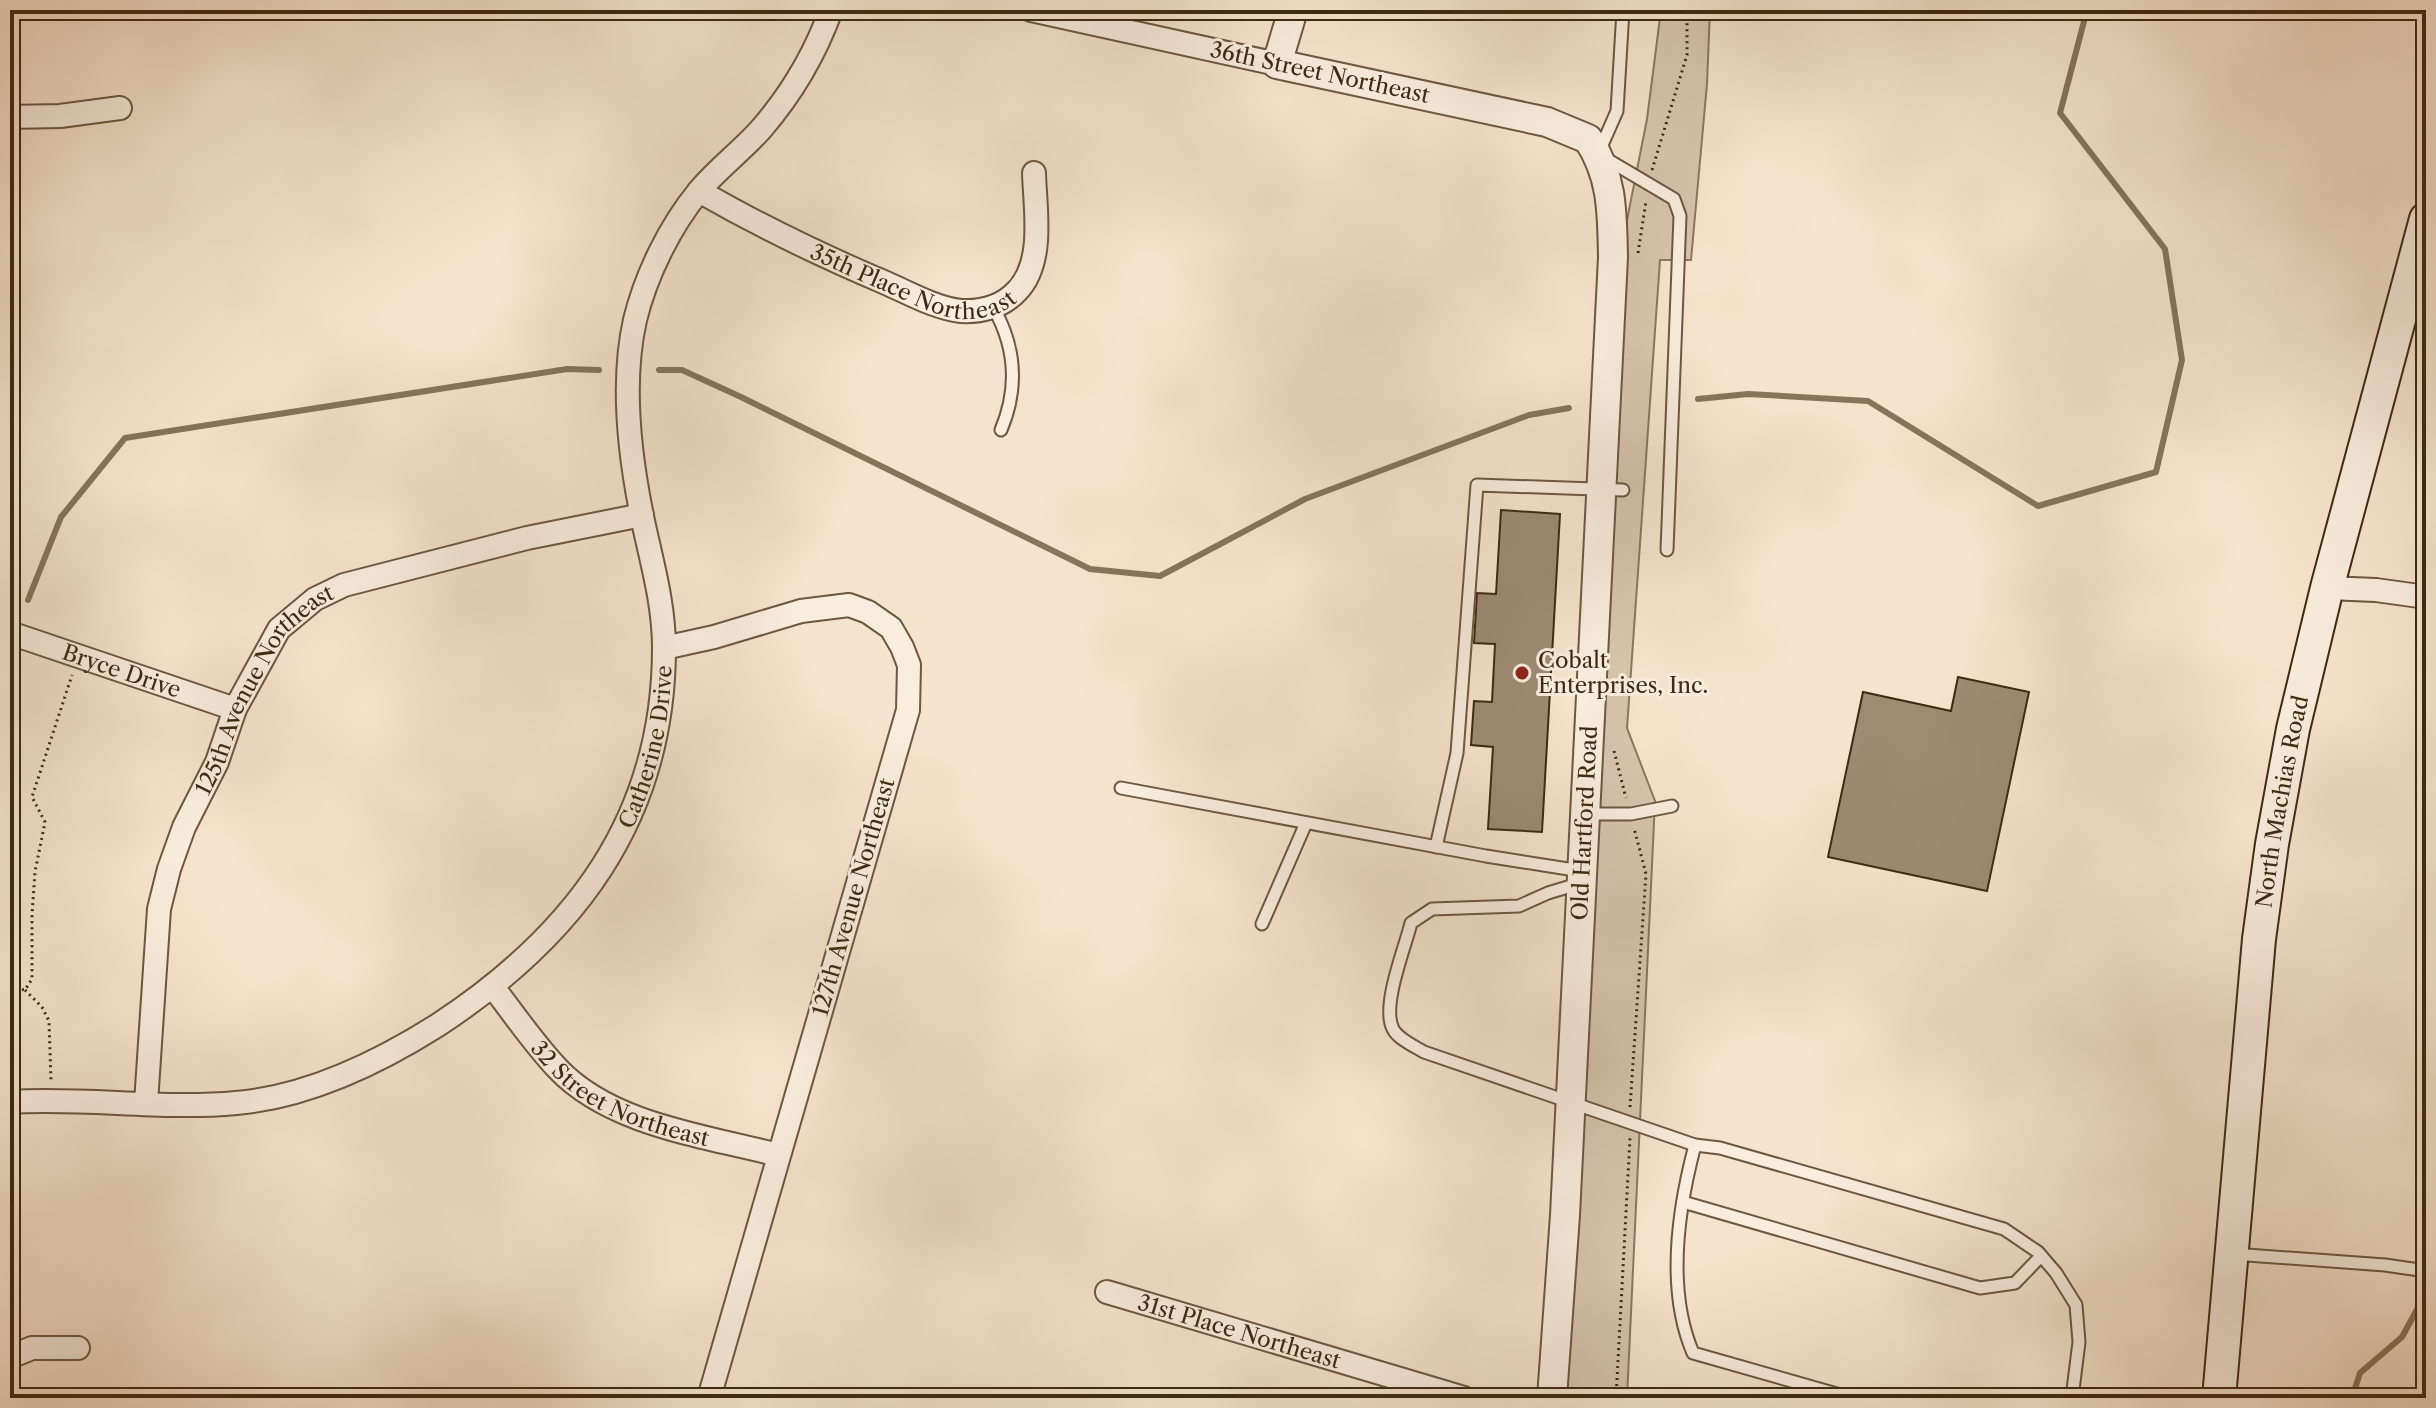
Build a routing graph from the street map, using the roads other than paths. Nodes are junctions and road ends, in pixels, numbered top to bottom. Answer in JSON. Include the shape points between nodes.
{"nodes":[{"id":1,"x":831,"y":10,"type":"edge"},
{"id":2,"x":1031,"y":10,"type":"edge"},
{"id":3,"x":1293,"y":10,"type":"edge"},
{"id":4,"x":1623,"y":10,"type":"edge"},
{"id":5,"x":1277,"y":64,"type":"junction"},
{"id":6,"x":120,"y":108,"type":"dead end"},
{"id":7,"x":10,"y":117,"type":"edge"},
{"id":8,"x":1598,"y":154,"type":"junction"},
{"id":9,"x":1034,"y":173,"type":"dead end"},
{"id":10,"x":699,"y":191,"type":"junction"},
{"id":11,"x":2426,"y":219,"type":"edge"},
{"id":12,"x":993,"y":307,"type":"junction"},
{"id":13,"x":1001,"y":430,"type":"dead end"},
{"id":14,"x":1612,"y":489,"type":"junction"},
{"id":15,"x":642,"y":515,"type":"junction"},
{"id":16,"x":1667,"y":550,"type":"dead end"},
{"id":17,"x":2327,"y":588,"type":"junction"},
{"id":18,"x":2426,"y":597,"type":"edge"},
{"id":19,"x":10,"y":633,"type":"edge"},
{"id":20,"x":664,"y":648,"type":"junction"},
{"id":21,"x":235,"y":709,"type":"junction"},
{"id":22,"x":1121,"y":788,"type":"dead end"},
{"id":23,"x":1672,"y":806,"type":"dead end"},
{"id":24,"x":1585,"y":814,"type":"junction"},
{"id":25,"x":1306,"y":823,"type":"junction"},
{"id":26,"x":1436,"y":847,"type":"junction"},
{"id":27,"x":1582,"y":877,"type":"junction"},
{"id":28,"x":1262,"y":924,"type":"dead end"},
{"id":29,"x":493,"y":987,"type":"junction"},
{"id":30,"x":10,"y":1102,"type":"edge"},
{"id":31,"x":146,"y":1103,"type":"junction"},
{"id":32,"x":1571,"y":1104,"type":"junction"},
{"id":33,"x":1695,"y":1145,"type":"junction"},
{"id":34,"x":778,"y":1155,"type":"junction"},
{"id":35,"x":1683,"y":1202,"type":"junction"},
{"id":36,"x":2233,"y":1254,"type":"junction"},
{"id":37,"x":2041,"y":1256,"type":"junction"},
{"id":38,"x":2422,"y":1271,"type":"edge"},
{"id":39,"x":1107,"y":1292,"type":"dead end"},
{"id":40,"x":78,"y":1348,"type":"dead end"},
{"id":41,"x":10,"y":1357,"type":"edge"},
{"id":42,"x":709,"y":1398,"type":"edge"},
{"id":43,"x":1464,"y":1398,"type":"edge"},
{"id":44,"x":1552,"y":1398,"type":"edge"},
{"id":45,"x":1851,"y":1398,"type":"edge"},
{"id":46,"x":2072,"y":1398,"type":"edge"},
{"id":47,"x":2219,"y":1398,"type":"edge"}],
"edges":[{"from":1,"to":10,"type":"street","name":"Catherine Drive","via":[[792,89],[761,129]]},
{"from":2,"to":5,"type":"street","name":"36th Street Northeast"},
{"from":3,"to":5,"type":"street"},
{"from":4,"to":8,"type":"lane","via":[[1617,111]]},
{"from":5,"to":8,"type":"street","name":"36th Street Northeast","via":[[1547,122],[1588,139]]},
{"from":6,"to":7,"type":"street"},
{"from":8,"to":14,"type":"street","name":"Old Hartford Road","via":[[1612,206]]},
{"from":8,"to":16,"type":"lane","via":[[1674,199],[1680,216]]},
{"from":9,"to":12,"type":"street","name":"35th Place Northeast","via":[[1035,247],[1030,270],[1018,290]]},
{"from":10,"to":12,"type":"street","name":"35th Place Northeast","via":[[791,241],[931,302],[958,310]]},
{"from":10,"to":15,"type":"street","name":"Catherine Drive","via":[[670,235],[636,318],[627,399]]},
{"from":11,"to":17,"type":"main road","name":"North Machias Road"},
{"from":12,"to":13,"type":"lane","via":[[1013,360],[1010,403]]},
{"from":14,"to":24,"type":"street","name":"Old Hartford Road"},
{"from":14,"to":26,"type":"lane","via":[[1477,485],[1457,753]]},
{"from":15,"to":20,"type":"street","name":"Catherine Drive","via":[[659,591]]},
{"from":15,"to":21,"type":"street","name":"125th Avenue Northeast","via":[[344,585],[315,599],[279,629]]},
{"from":17,"to":18,"type":"street"},
{"from":17,"to":36,"type":"main road","name":"North Machias Road","via":[[2272,844]]},
{"from":19,"to":21,"type":"street","name":"Bryce Drive"},
{"from":20,"to":29,"type":"street","name":"Catherine Drive","via":[[652,746],[617,841],[558,927]]},
{"from":20,"to":34,"type":"street","name":"127th Avenue Northeast","via":[[801,611],[849,605],[891,628],[909,665],[908,710]]},
{"from":21,"to":31,"type":"street","name":"125th Avenue Northeast","via":[[217,762],[184,827],[159,909]]},
{"from":22,"to":25,"type":"lane"},
{"from":23,"to":24,"type":"lane","via":[[1631,814]]},
{"from":24,"to":27,"type":"street","name":"Old Hartford Road"},
{"from":25,"to":26,"type":"lane"},
{"from":25,"to":28,"type":"lane"},
{"from":26,"to":27,"type":"lane"},
{"from":27,"to":32,"type":"street","name":"Old Hartford Road"},
{"from":27,"to":32,"type":"lane","via":[[1519,906],[1432,909],[1411,923],[1389,1005],[1393,1029],[1407,1043]]},
{"from":29,"to":31,"type":"street","name":"Catherine Drive","via":[[394,1051],[319,1084],[237,1103]]},
{"from":29,"to":34,"type":"street","name":"32 Street Northeast","via":[[559,1070],[601,1102],[633,1117]]},
{"from":30,"to":31,"type":"street","name":"Catherine Drive"},
{"from":32,"to":33,"type":"lane"},
{"from":32,"to":44,"type":"street","name":"Old Hartford Road"},
{"from":33,"to":35,"type":"lane"},
{"from":33,"to":37,"type":"lane","via":[[2004,1229]]},
{"from":34,"to":42,"type":"street","name":"127th Avenue Northeast"},
{"from":35,"to":37,"type":"lane","via":[[1980,1288],[2015,1283]]},
{"from":35,"to":45,"type":"lane","via":[[1680,1299],[1693,1353]]},
{"from":36,"to":38,"type":"lane"},
{"from":36,"to":47,"type":"main road","name":"North Machias Road"},
{"from":37,"to":46,"type":"lane","via":[[2076,1305],[2079,1342]]},
{"from":39,"to":43,"type":"street","name":"31st Place Northeast"},
{"from":40,"to":41,"type":"street","via":[[32,1348]]}]}
